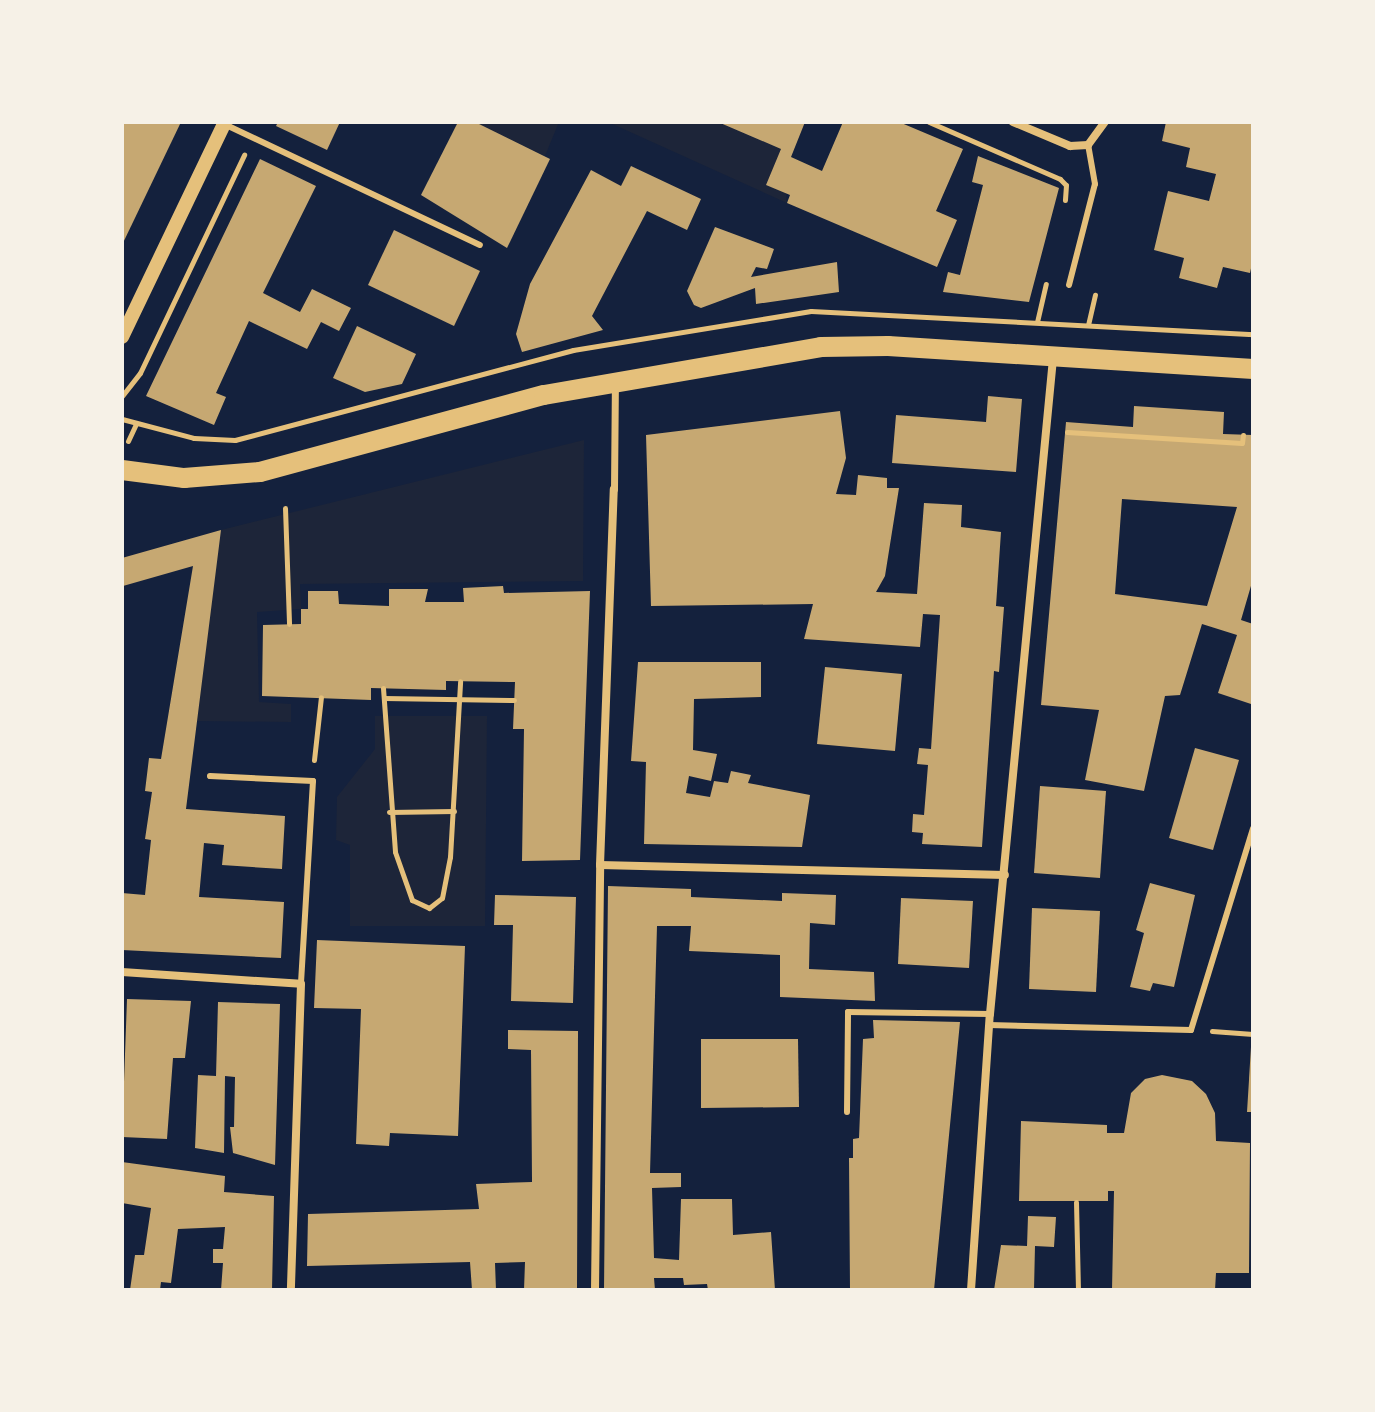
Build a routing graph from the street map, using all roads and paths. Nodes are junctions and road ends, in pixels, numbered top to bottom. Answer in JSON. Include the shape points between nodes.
{"nodes":[{"id":1,"x":929,"y":122,"type":"edge"},
{"id":2,"x":1013,"y":122,"type":"edge"},
{"id":3,"x":1105,"y":122,"type":"edge"},
{"id":4,"x":224,"y":123,"type":"edge"},
{"id":5,"x":252,"y":138,"type":"junction"},
{"id":6,"x":1088,"y":145,"type":"junction"},
{"id":7,"x":1038,"y":159,"type":"dead end"},
{"id":8,"x":1034,"y":168,"type":"junction"},
{"id":9,"x":1063,"y":208,"type":"dead end"},
{"id":10,"x":480,"y":245,"type":"dead end"},
{"id":11,"x":1047,"y":277,"type":"dead end"},
{"id":12,"x":1069,"y":285,"type":"dead end"},
{"id":13,"x":1095,"y":295,"type":"dead end"},
{"id":14,"x":1088,"y":325,"type":"junction"},
{"id":15,"x":1253,"y":334,"type":"edge"},
{"id":16,"x":122,"y":337,"type":"edge"},
{"id":17,"x":1053,"y":358,"type":"junction"},
{"id":18,"x":1253,"y":369,"type":"edge"},
{"id":19,"x":615,"y":379,"type":"junction"},
{"id":20,"x":122,"y":396,"type":"edge"},
{"id":21,"x":122,"y":418,"type":"edge"},
{"id":22,"x":136,"y":424,"type":"dead end"},
{"id":23,"x":1066,"y":432,"type":"dead end"},
{"id":24,"x":1243,"y":435,"type":"dead end"},
{"id":25,"x":122,"y":470,"type":"edge"},
{"id":26,"x":614,"y":489,"type":"joint"},
{"id":27,"x":285,"y":508,"type":"dead end"},
{"id":28,"x":289,"y":624,"type":"dead end"},
{"id":29,"x":460,"y":681,"type":"dead end"},
{"id":30,"x":383,"y":688,"type":"dead end"},
{"id":31,"x":321,"y":697,"type":"dead end"},
{"id":32,"x":384,"y":698,"type":"junction"},
{"id":33,"x":458,"y":699,"type":"junction"},
{"id":34,"x":514,"y":700,"type":"dead end"},
{"id":35,"x":210,"y":776,"type":"dead end"},
{"id":36,"x":313,"y":781,"type":"junction"},
{"id":37,"x":454,"y":811,"type":"junction"},
{"id":38,"x":389,"y":812,"type":"junction"},
{"id":39,"x":1253,"y":828,"type":"edge"},
{"id":40,"x":600,"y":865,"type":"junction"},
{"id":41,"x":1005,"y":875,"type":"junction"},
{"id":42,"x":122,"y":972,"type":"edge"},
{"id":43,"x":301,"y":984,"type":"junction"},
{"id":44,"x":990,"y":1014,"type":"junction"},
{"id":45,"x":989,"y":1025,"type":"junction"},
{"id":46,"x":1191,"y":1030,"type":"junction"},
{"id":47,"x":1253,"y":1034,"type":"edge"},
{"id":48,"x":847,"y":1112,"type":"dead end"},
{"id":49,"x":1076,"y":1202,"type":"dead end"},
{"id":50,"x":291,"y":1290,"type":"edge"},
{"id":51,"x":595,"y":1290,"type":"edge"},
{"id":52,"x":971,"y":1290,"type":"edge"},
{"id":53,"x":1078,"y":1290,"type":"edge"}],
"edges":[{"from":1,"to":8,"type":"path"},
{"from":2,"to":6,"type":"street","via":[[1070,146]]},
{"from":3,"to":6,"type":"street"},
{"from":4,"to":5,"type":"lane"},
{"from":4,"to":16,"type":"street"},
{"from":5,"to":10,"type":"lane"},
{"from":5,"to":20,"type":"path","via":[[140,373]]},
{"from":6,"to":12,"type":"lane","via":[[1095,184]]},
{"from":7,"to":8,"type":"path"},
{"from":8,"to":9,"type":"path","via":[[1066,185]]},
{"from":11,"to":14,"type":"path","via":[[1037,322]]},
{"from":13,"to":14,"type":"path"},
{"from":14,"to":15,"type":"path"},
{"from":17,"to":18,"type":"main road"},
{"from":17,"to":19,"type":"main road","via":[[821,347]]},
{"from":17,"to":41,"type":"street"},
{"from":19,"to":25,"type":"main road","via":[[290,467],[206,478]]},
{"from":19,"to":26,"type":"street"},
{"from":21,"to":22,"type":"path"},
{"from":23,"to":24,"type":"path","via":[[1242,443]]},
{"from":26,"to":40,"type":"street"},
{"from":27,"to":28,"type":"path"},
{"from":29,"to":33,"type":"path"},
{"from":30,"to":32,"type":"path"},
{"from":31,"to":36,"type":"path"},
{"from":32,"to":33,"type":"path"},
{"from":32,"to":38,"type":"path"},
{"from":33,"to":34,"type":"path"},
{"from":33,"to":37,"type":"path"},
{"from":35,"to":36,"type":"lane"},
{"from":36,"to":43,"type":"lane"},
{"from":37,"to":38,"type":"path"},
{"from":37,"to":38,"type":"path","via":[[442,898],[429,908],[412,900],[406,887]]},
{"from":39,"to":46,"type":"lane"},
{"from":40,"to":41,"type":"street"},
{"from":40,"to":51,"type":"street"},
{"from":41,"to":44,"type":"street"},
{"from":42,"to":43,"type":"street"},
{"from":43,"to":50,"type":"street"},
{"from":44,"to":45,"type":"street"},
{"from":44,"to":48,"type":"lane","via":[[848,1012]]},
{"from":45,"to":46,"type":"lane"},
{"from":45,"to":52,"type":"street"},
{"from":46,"to":47,"type":"path"},
{"from":49,"to":53,"type":"path"}]}
